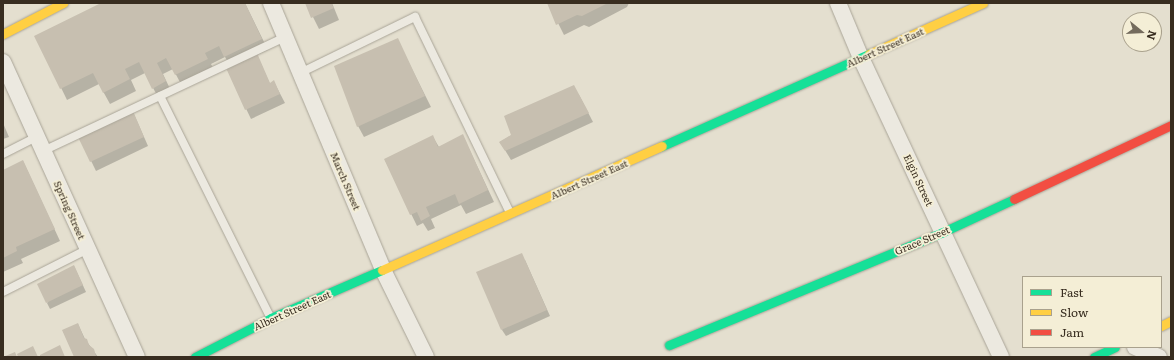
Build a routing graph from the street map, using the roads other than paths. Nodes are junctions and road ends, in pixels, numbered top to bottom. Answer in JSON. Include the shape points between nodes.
{"nodes":[{"id":1,"x":63,"y":3,"type":"edge"},
{"id":2,"x":271,"y":3,"type":"edge"},
{"id":3,"x":838,"y":3,"type":"edge"},
{"id":4,"x":983,"y":3,"type":"edge"},
{"id":5,"x":3,"y":34,"type":"edge"},
{"id":6,"x":285,"y":36,"type":"junction"},
{"id":7,"x":861,"y":58,"type":"junction"},
{"id":8,"x":3,"y":62,"type":"edge"},
{"id":9,"x":300,"y":73,"type":"junction"},
{"id":10,"x":160,"y":96,"type":"junction"},
{"id":11,"x":1171,"y":125,"type":"edge"},
{"id":12,"x":40,"y":144,"type":"junction"},
{"id":13,"x":3,"y":154,"type":"edge"},
{"id":14,"x":510,"y":214,"type":"junction"},
{"id":15,"x":943,"y":232,"type":"junction"},
{"id":16,"x":88,"y":249,"type":"junction"},
{"id":17,"x":383,"y":270,"type":"junction"},
{"id":18,"x":3,"y":292,"type":"edge"},
{"id":19,"x":271,"y":318,"type":"junction"},
{"id":20,"x":1171,"y":321,"type":"edge"},
{"id":21,"x":1162,"y":326,"type":"edge"},
{"id":22,"x":669,"y":345,"type":"dead end"},
{"id":23,"x":1113,"y":348,"type":"edge"},
{"id":24,"x":1137,"y":348,"type":"edge"},
{"id":25,"x":137,"y":357,"type":"edge"},
{"id":26,"x":195,"y":357,"type":"edge"},
{"id":27,"x":426,"y":357,"type":"edge"},
{"id":28,"x":1001,"y":357,"type":"edge"},
{"id":29,"x":1094,"y":357,"type":"edge"},
{"id":30,"x":1159,"y":357,"type":"edge"}],
"edges":[{"from":1,"to":5,"type":"main road"},
{"from":2,"to":6,"type":"street","name":"March Street"},
{"from":3,"to":7,"type":"street","name":"Elgin Street"},
{"from":4,"to":7,"type":"main road","name":"Albert Street East"},
{"from":6,"to":9,"type":"street","name":"March Street"},
{"from":6,"to":10,"type":"lane"},
{"from":7,"to":14,"type":"main road","name":"Albert Street East"},
{"from":7,"to":15,"type":"street","name":"Elgin Street"},
{"from":8,"to":12,"type":"street","name":"Spring Street"},
{"from":9,"to":14,"type":"lane","via":[[415,17]]},
{"from":9,"to":17,"type":"street","name":"March Street"},
{"from":10,"to":12,"type":"lane"},
{"from":10,"to":19,"type":"lane"},
{"from":11,"to":15,"type":"main road","name":"Grace Street"},
{"from":12,"to":13,"type":"lane"},
{"from":12,"to":16,"type":"street","name":"Spring Street"},
{"from":14,"to":17,"type":"main road","name":"Albert Street East"},
{"from":15,"to":22,"type":"main road","name":"Grace Street"},
{"from":15,"to":28,"type":"street","name":"Elgin Street"},
{"from":16,"to":18,"type":"lane"},
{"from":16,"to":25,"type":"street","name":"Spring Street"},
{"from":17,"to":19,"type":"main road","name":"Albert Street East"},
{"from":17,"to":27,"type":"street","name":"March Street"},
{"from":19,"to":26,"type":"main road","name":"Albert Street East"},
{"from":20,"to":21,"type":"main road"},
{"from":23,"to":29,"type":"main road"},
{"from":24,"to":30,"type":"street"}]}
